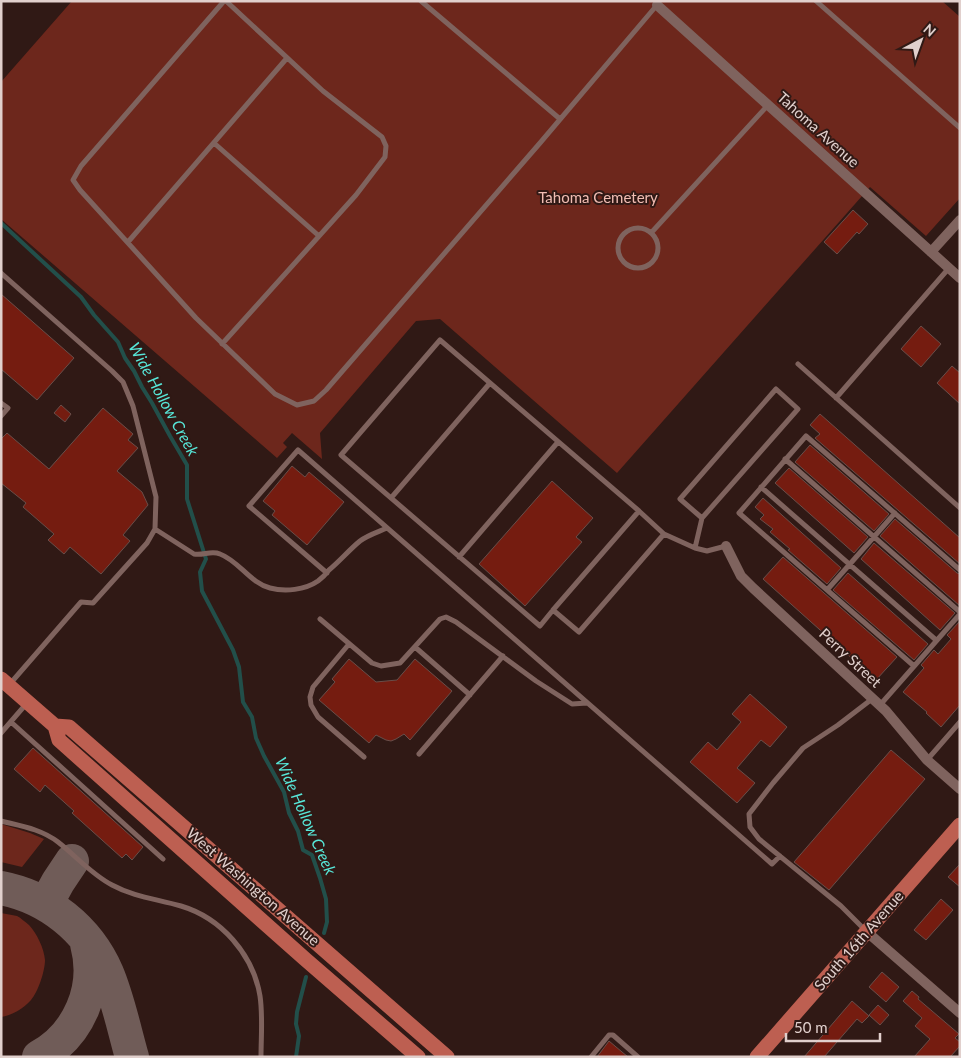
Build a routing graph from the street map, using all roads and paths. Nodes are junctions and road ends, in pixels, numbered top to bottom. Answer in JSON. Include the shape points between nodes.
{"nodes":[{"id":1,"x":225,"y":1,"type":"edge"},
{"id":2,"x":421,"y":1,"type":"edge"},
{"id":3,"x":816,"y":1,"type":"edge"},
{"id":4,"x":657,"y":2,"type":"edge"},
{"id":5,"x":287,"y":58,"type":"junction"},
{"id":6,"x":768,"y":104,"type":"junction"},
{"id":7,"x":560,"y":118,"type":"junction"},
{"id":8,"x":960,"y":128,"type":"edge"},
{"id":9,"x":214,"y":143,"type":"junction"},
{"id":10,"x":960,"y":220,"type":"edge"},
{"id":11,"x":651,"y":233,"type":"junction"},
{"id":12,"x":319,"y":236,"type":"junction"},
{"id":13,"x":128,"y":242,"type":"junction"},
{"id":14,"x":931,"y":252,"type":"junction"},
{"id":15,"x":949,"y":268,"type":"junction"},
{"id":16,"x":1,"y":273,"type":"edge"},
{"id":17,"x":960,"y":278,"type":"edge"},
{"id":18,"x":222,"y":344,"type":"junction"},
{"id":19,"x":798,"y":364,"type":"dead end"},
{"id":20,"x":490,"y":383,"type":"junction"},
{"id":21,"x":836,"y":398,"type":"junction"},
{"id":22,"x":1,"y":403,"type":"edge"},
{"id":23,"x":1,"y":416,"type":"edge"},
{"id":24,"x":558,"y":442,"type":"junction"},
{"id":25,"x":785,"y":459,"type":"junction"},
{"id":26,"x":761,"y":487,"type":"junction"},
{"id":27,"x":391,"y":498,"type":"junction"},
{"id":28,"x":960,"y":508,"type":"edge"},
{"id":29,"x":639,"y":511,"type":"junction"},
{"id":30,"x":895,"y":513,"type":"junction"},
{"id":31,"x":702,"y":518,"type":"junction"},
{"id":32,"x":387,"y":528,"type":"junction"},
{"id":33,"x":155,"y":529,"type":"junction"},
{"id":34,"x":664,"y":534,"type":"junction"},
{"id":35,"x":874,"y":537,"type":"junction"},
{"id":36,"x":726,"y":546,"type":"joint"},
{"id":37,"x":695,"y":548,"type":"junction"},
{"id":38,"x":460,"y":557,"type":"junction"},
{"id":39,"x":850,"y":565,"type":"junction"},
{"id":40,"x":960,"y":570,"type":"edge"},
{"id":41,"x":327,"y":573,"type":"junction"},
{"id":42,"x":827,"y":590,"type":"junction"},
{"id":43,"x":553,"y":610,"type":"junction"},
{"id":44,"x":960,"y":613,"type":"edge"},
{"id":45,"x":320,"y":618,"type":"dead end"},
{"id":46,"x":936,"y":640,"type":"junction"},
{"id":47,"x":349,"y":644,"type":"junction"},
{"id":48,"x":415,"y":647,"type":"junction"},
{"id":49,"x":503,"y":656,"type":"junction"},
{"id":50,"x":914,"y":666,"type":"junction"},
{"id":51,"x":5,"y":682,"type":"edge"},
{"id":52,"x":470,"y":695,"type":"junction"},
{"id":53,"x":28,"y":702,"type":"junction"},
{"id":54,"x":587,"y":702,"type":"junction"},
{"id":55,"x":876,"y":702,"type":"junction"},
{"id":56,"x":11,"y":722,"type":"junction"},
{"id":57,"x":960,"y":722,"type":"edge"},
{"id":58,"x":55,"y":726,"type":"junction"},
{"id":59,"x":1,"y":733,"type":"edge"},
{"id":60,"x":419,"y":754,"type":"dead end"},
{"id":61,"x":364,"y":757,"type":"dead end"},
{"id":62,"x":926,"y":760,"type":"junction"},
{"id":63,"x":960,"y":789,"type":"edge"},
{"id":64,"x":1,"y":822,"type":"edge"},
{"id":65,"x":960,"y":825,"type":"edge"},
{"id":66,"x":780,"y":856,"type":"junction"},
{"id":67,"x":163,"y":859,"type":"dead end"},
{"id":68,"x":867,"y":932,"type":"junction"},
{"id":69,"x":960,"y":1013,"type":"edge"},
{"id":70,"x":261,"y":1057,"type":"edge"},
{"id":71,"x":418,"y":1057,"type":"edge"},
{"id":72,"x":447,"y":1057,"type":"edge"},
{"id":73,"x":591,"y":1057,"type":"edge"},
{"id":74,"x":638,"y":1057,"type":"edge"},
{"id":75,"x":757,"y":1057,"type":"edge"}],
"edges":[{"from":1,"to":5,"type":"lane"},
{"from":1,"to":13,"type":"lane","via":[[81,166],[73,180]]},
{"from":2,"to":7,"type":"lane"},
{"from":3,"to":8,"type":"lane"},
{"from":4,"to":6,"type":"street","name":"Tahoma Avenue"},
{"from":4,"to":7,"type":"lane"},
{"from":5,"to":9,"type":"lane"},
{"from":5,"to":12,"type":"lane","via":[[382,137],[386,146],[385,157]]},
{"from":6,"to":11,"type":"lane"},
{"from":6,"to":14,"type":"street","name":"Tahoma Avenue"},
{"from":7,"to":18,"type":"lane","via":[[314,400],[297,405],[275,394]]},
{"from":9,"to":12,"type":"lane"},
{"from":9,"to":13,"type":"lane"},
{"from":10,"to":14,"type":"street"},
{"from":11,"to":11,"type":"lane","via":[[657,244],[656,258],[646,267],[626,264],[618,253],[622,235],[640,228]]},
{"from":12,"to":18,"type":"lane"},
{"from":13,"to":18,"type":"lane"},
{"from":14,"to":15,"type":"street","name":"Tahoma Avenue"},
{"from":15,"to":17,"type":"street","name":"Tahoma Avenue"},
{"from":15,"to":21,"type":"lane"},
{"from":16,"to":33,"type":"lane","via":[[123,382],[133,406],[156,497]]},
{"from":19,"to":21,"type":"lane"},
{"from":20,"to":24,"type":"lane"},
{"from":20,"to":27,"type":"lane"},
{"from":20,"to":27,"type":"lane","via":[[440,340],[433,347],[341,454]]},
{"from":21,"to":28,"type":"lane"},
{"from":22,"to":23,"type":"lane","via":[[8,408]]},
{"from":24,"to":29,"type":"lane"},
{"from":24,"to":38,"type":"lane"},
{"from":25,"to":26,"type":"lane"},
{"from":25,"to":30,"type":"lane","via":[[806,436]]},
{"from":25,"to":35,"type":"lane"},
{"from":26,"to":39,"type":"lane"},
{"from":26,"to":42,"type":"lane","via":[[739,513]]},
{"from":27,"to":38,"type":"lane"},
{"from":29,"to":34,"type":"lane"},
{"from":29,"to":43,"type":"lane"},
{"from":30,"to":35,"type":"lane"},
{"from":30,"to":40,"type":"lane"},
{"from":31,"to":31,"type":"lane","via":[[798,409],[776,389],[680,499]]},
{"from":31,"to":37,"type":"lane"},
{"from":32,"to":41,"type":"lane","via":[[360,541]]},
{"from":32,"to":41,"type":"lane","via":[[298,450],[249,506]]},
{"from":32,"to":54,"type":"lane"},
{"from":33,"to":41,"type":"lane","via":[[194,554],[219,553],[261,585],[270,588],[283,590],[305,586]]},
{"from":33,"to":51,"type":"lane","via":[[147,543],[93,603],[80,602]]},
{"from":34,"to":37,"type":"lane"},
{"from":34,"to":43,"type":"lane","via":[[578,632]]},
{"from":35,"to":39,"type":"lane"},
{"from":35,"to":44,"type":"lane"},
{"from":36,"to":37,"type":"lane","via":[[707,551]]},
{"from":36,"to":55,"type":"street","name":"Perry Street","via":[[741,576]]},
{"from":38,"to":43,"type":"lane","via":[[540,626]]},
{"from":39,"to":42,"type":"lane"},
{"from":39,"to":46,"type":"lane"},
{"from":42,"to":50,"type":"lane"},
{"from":44,"to":46,"type":"lane"},
{"from":45,"to":47,"type":"lane"},
{"from":46,"to":50,"type":"lane"},
{"from":47,"to":48,"type":"lane","via":[[380,666],[400,663]]},
{"from":47,"to":61,"type":"lane","via":[[313,687],[310,697],[318,717]]},
{"from":48,"to":49,"type":"lane","via":[[440,618],[446,617]]},
{"from":48,"to":52,"type":"lane"},
{"from":49,"to":52,"type":"lane"},
{"from":49,"to":54,"type":"lane","via":[[572,704]]},
{"from":50,"to":55,"type":"lane"},
{"from":51,"to":53,"type":"main road","name":"West Washington Avenue"},
{"from":52,"to":60,"type":"lane"},
{"from":53,"to":56,"type":"lane"},
{"from":53,"to":58,"type":"main road","name":"West Washington Avenue"},
{"from":54,"to":66,"type":"lane","via":[[772,864]]},
{"from":55,"to":62,"type":"street","name":"Perry Street"},
{"from":55,"to":66,"type":"lane","via":[[803,748],[749,814],[750,828]]},
{"from":56,"to":59,"type":"lane"},
{"from":56,"to":67,"type":"lane"},
{"from":57,"to":62,"type":"lane"},
{"from":58,"to":71,"type":"main road","name":"West Washington Avenue","via":[[59,740]]},
{"from":58,"to":72,"type":"main road","name":"West Washington Avenue","via":[[69,727]]},
{"from":62,"to":63,"type":"street","name":"Perry Street"},
{"from":64,"to":70,"type":"lane","via":[[24,826],[46,835],[109,884],[135,895],[194,911],[228,934],[245,955],[256,980],[261,1008]]},
{"from":65,"to":68,"type":"main road","name":"South 16th Avenue"},
{"from":66,"to":68,"type":"lane"},
{"from":68,"to":69,"type":"street"},
{"from":68,"to":75,"type":"main road","name":"South 16th Avenue"},
{"from":73,"to":74,"type":"lane","via":[[609,1035],[613,1035]]}]}
